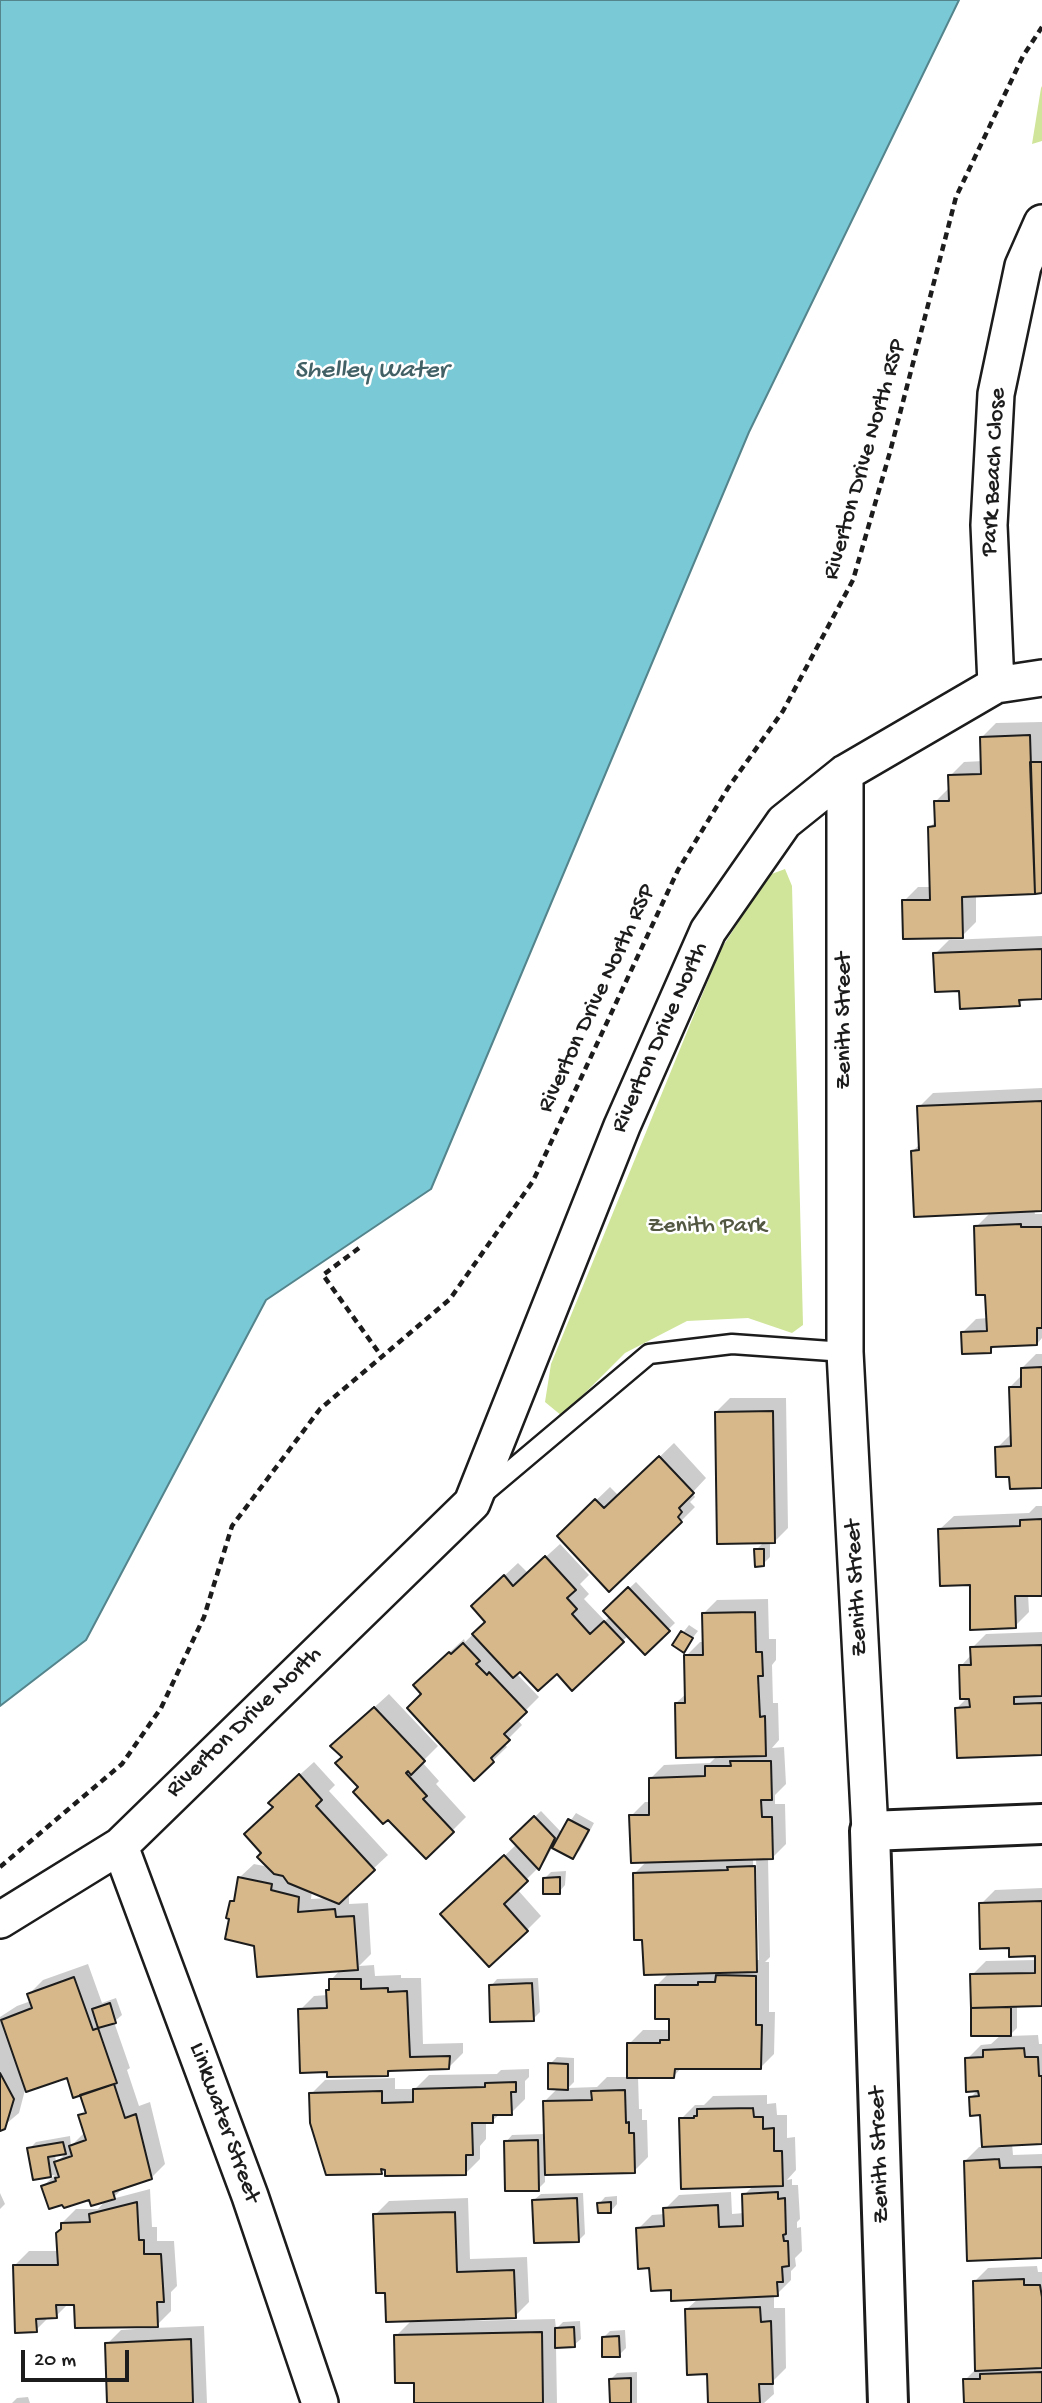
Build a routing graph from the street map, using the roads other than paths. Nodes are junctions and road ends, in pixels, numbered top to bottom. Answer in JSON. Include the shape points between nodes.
{"nodes":[{"id":1,"x":1042,"y":223,"type":"edge"},
{"id":2,"x":1042,"y":678,"type":"edge"},
{"id":3,"x":996,"y":685,"type":"junction"},
{"id":4,"x":845,"y":773,"type":"junction"},
{"id":5,"x":845,"y":1352,"type":"junction"},
{"id":6,"x":472,"y":1503,"type":"junction"},
{"id":7,"x":1042,"y":1824,"type":"edge"},
{"id":8,"x":870,"y":1831,"type":"junction"},
{"id":9,"x":120,"y":1846,"type":"junction"},
{"id":10,"x":0,"y":1920,"type":"edge"},
{"id":11,"x":320,"y":2403,"type":"edge"},
{"id":12,"x":888,"y":2403,"type":"edge"}],
"edges":[{"from":1,"to":3,"type":"street","name":"Park Beach Close","via":[[1023,266],[996,394],[989,525]]},
{"from":2,"to":3,"type":"street"},
{"from":3,"to":4,"type":"street","name":"Riverton Drive North"},
{"from":4,"to":5,"type":"street","name":"Zenith Street"},
{"from":4,"to":6,"type":"street","name":"Riverton Drive North","via":[[784,822],[708,931],[622,1126]]},
{"from":5,"to":6,"type":"lane","name":"Riverton Drive North","via":[[732,1344],[649,1354]]},
{"from":5,"to":8,"type":"street","name":"Zenith Street"},
{"from":6,"to":9,"type":"street","name":"Riverton Drive North"},
{"from":7,"to":8,"type":"street"},
{"from":8,"to":12,"type":"street","name":"Zenith Street"},
{"from":9,"to":10,"type":"street","name":"Riverton Drive North"},
{"from":9,"to":11,"type":"street","name":"Linkwater Street","via":[[250,2196]]}]}
